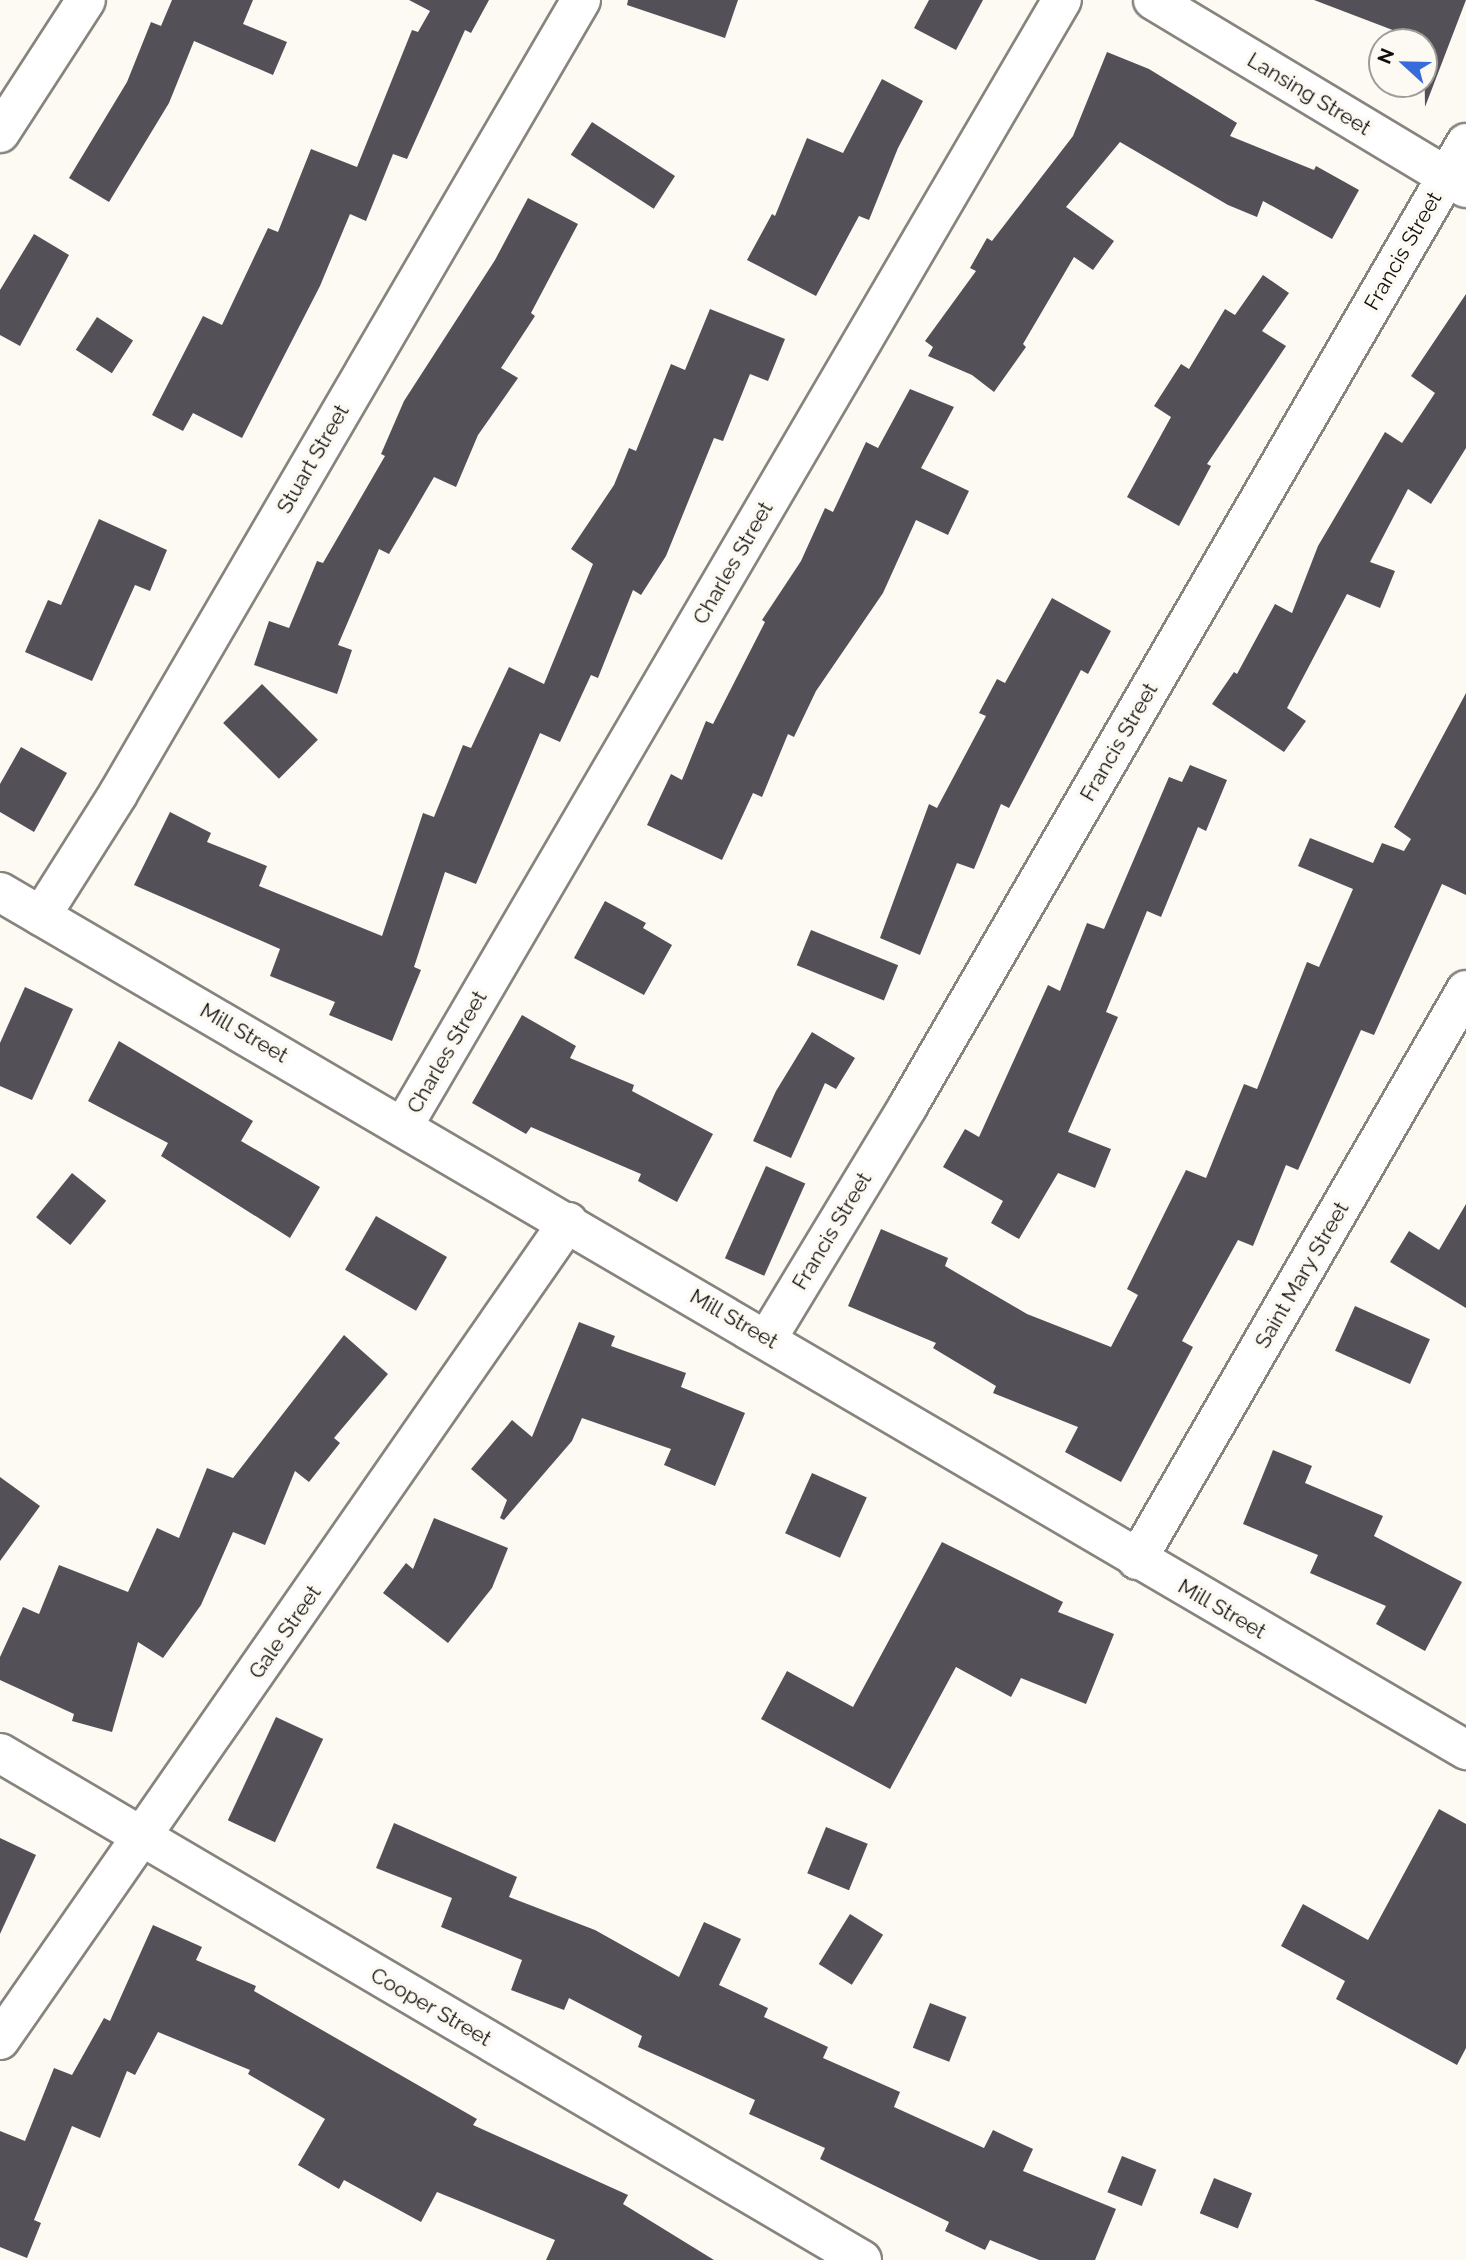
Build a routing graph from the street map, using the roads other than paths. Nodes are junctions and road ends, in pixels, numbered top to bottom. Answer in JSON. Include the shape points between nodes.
{"nodes":[{"id":1,"x":86,"y":0,"type":"edge"},
{"id":2,"x":581,"y":0,"type":"edge"},
{"id":3,"x":1062,"y":0,"type":"edge"},
{"id":4,"x":1153,"y":0,"type":"edge"},
{"id":5,"x":0,"y":133,"type":"edge"},
{"id":6,"x":1466,"y":143,"type":"edge"},
{"id":7,"x":1456,"y":182,"type":"edge"},
{"id":8,"x":0,"y":892,"type":"edge"},
{"id":9,"x":41,"y":916,"type":"junction"},
{"id":10,"x":1466,"y":990,"type":"edge"},
{"id":11,"x":404,"y":1125,"type":"junction"},
{"id":12,"x":568,"y":1222,"type":"junction"},
{"id":13,"x":767,"y":1339,"type":"junction"},
{"id":14,"x":1137,"y":1560,"type":"junction"},
{"id":15,"x":1466,"y":1751,"type":"edge"},
{"id":16,"x":0,"y":1753,"type":"edge"},
{"id":17,"x":144,"y":1836,"type":"junction"},
{"id":18,"x":0,"y":2040,"type":"edge"},
{"id":19,"x":862,"y":2260,"type":"edge"}],
"edges":[{"from":1,"to":5,"type":"main road"},
{"from":2,"to":9,"type":"main road","name":"Stuart Street","via":[[118,794]]},
{"from":3,"to":11,"type":"main road","name":"Charles Street"},
{"from":4,"to":7,"type":"main road","name":"Lansing Street"},
{"from":6,"to":7,"type":"main road","name":"Francis Street"},
{"from":7,"to":13,"type":"main road","name":"Francis Street"},
{"from":8,"to":9,"type":"main road","name":"Mill Street"},
{"from":9,"to":11,"type":"main road","name":"Mill Street"},
{"from":10,"to":14,"type":"main road","name":"Saint Mary Street"},
{"from":11,"to":12,"type":"main road","name":"Mill Street"},
{"from":12,"to":13,"type":"main road","name":"Mill Street"},
{"from":12,"to":17,"type":"main road","name":"Gale Street"},
{"from":13,"to":14,"type":"main road","name":"Mill Street"},
{"from":14,"to":15,"type":"main road","name":"Mill Street"},
{"from":16,"to":17,"type":"main road","name":"Cooper Street"},
{"from":17,"to":18,"type":"main road","name":"Gale Street"},
{"from":17,"to":19,"type":"main road","name":"Cooper Street"}]}
